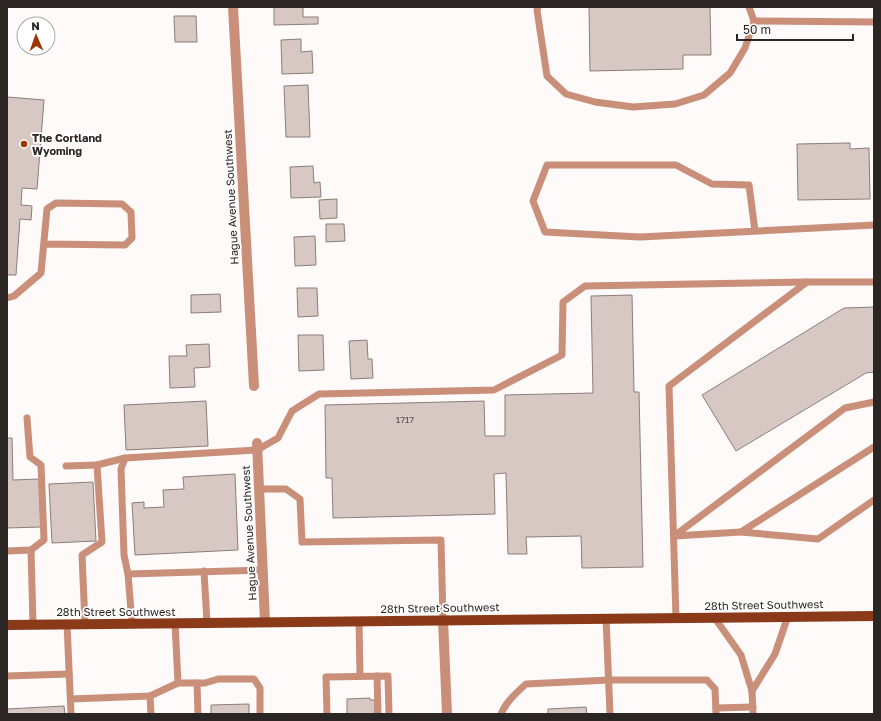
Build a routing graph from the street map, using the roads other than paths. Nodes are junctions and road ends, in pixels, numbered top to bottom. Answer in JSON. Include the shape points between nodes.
{"nodes":[{"id":1,"x":233,"y":7,"type":"edge"},
{"id":2,"x":538,"y":7,"type":"edge"},
{"id":3,"x":749,"y":7,"type":"edge"},
{"id":4,"x":754,"y":21,"type":"junction"},
{"id":5,"x":874,"y":22,"type":"edge"},
{"id":6,"x":874,"y":225,"type":"edge"},
{"id":7,"x":755,"y":231,"type":"junction"},
{"id":8,"x":44,"y":244,"type":"junction"},
{"id":9,"x":808,"y":282,"type":"junction"},
{"id":10,"x":874,"y":282,"type":"edge"},
{"id":11,"x":7,"y":298,"type":"edge"},
{"id":12,"x":254,"y":386,"type":"dead end"},
{"id":13,"x":874,"y":402,"type":"edge"},
{"id":14,"x":27,"y":418,"type":"dead end"},
{"id":15,"x":257,"y":447,"type":"junction"},
{"id":16,"x":874,"y":447,"type":"edge"},
{"id":17,"x":125,"y":458,"type":"junction"},
{"id":18,"x":97,"y":465,"type":"junction"},
{"id":19,"x":66,"y":466,"type":"dead end"},
{"id":20,"x":259,"y":488,"type":"junction"},
{"id":21,"x":874,"y":500,"type":"edge"},
{"id":22,"x":741,"y":532,"type":"junction"},
{"id":23,"x":674,"y":536,"type":"junction"},
{"id":24,"x":31,"y":550,"type":"junction"},
{"id":25,"x":7,"y":551,"type":"edge"},
{"id":26,"x":263,"y":570,"type":"junction"},
{"id":27,"x":204,"y":571,"type":"junction"},
{"id":28,"x":128,"y":574,"type":"junction"},
{"id":29,"x":788,"y":616,"type":"junction"},
{"id":30,"x":874,"y":616,"type":"edge"},
{"id":31,"x":714,"y":617,"type":"junction"},
{"id":32,"x":606,"y":618,"type":"junction"},
{"id":33,"x":676,"y":618,"type":"junction"},
{"id":34,"x":443,"y":620,"type":"junction"},
{"id":35,"x":359,"y":621,"type":"junction"},
{"id":36,"x":265,"y":622,"type":"junction"},
{"id":37,"x":175,"y":623,"type":"junction"},
{"id":38,"x":207,"y":623,"type":"junction"},
{"id":39,"x":7,"y":624,"type":"edge"},
{"id":40,"x":33,"y":624,"type":"junction"},
{"id":41,"x":67,"y":624,"type":"junction"},
{"id":42,"x":85,"y":624,"type":"junction"},
{"id":43,"x":132,"y":624,"type":"junction"},
{"id":44,"x":69,"y":674,"type":"junction"},
{"id":45,"x":7,"y":676,"type":"edge"},
{"id":46,"x":360,"y":676,"type":"junction"},
{"id":47,"x":377,"y":676,"type":"junction"},
{"id":48,"x":609,"y":680,"type":"junction"},
{"id":49,"x":178,"y":683,"type":"junction"},
{"id":50,"x":197,"y":683,"type":"junction"},
{"id":51,"x":752,"y":691,"type":"junction"},
{"id":52,"x":150,"y":696,"type":"junction"},
{"id":53,"x":71,"y":699,"type":"junction"},
{"id":54,"x":716,"y":711,"type":"edge"},
{"id":55,"x":753,"y":711,"type":"edge"},
{"id":56,"x":71,"y":714,"type":"edge"},
{"id":57,"x":151,"y":714,"type":"edge"},
{"id":58,"x":198,"y":714,"type":"edge"},
{"id":59,"x":260,"y":714,"type":"edge"},
{"id":60,"x":327,"y":714,"type":"edge"},
{"id":61,"x":378,"y":714,"type":"edge"},
{"id":62,"x":389,"y":714,"type":"edge"},
{"id":63,"x":447,"y":714,"type":"edge"},
{"id":64,"x":501,"y":714,"type":"edge"},
{"id":65,"x":610,"y":714,"type":"edge"}],
"edges":[{"from":1,"to":12,"type":"street","name":"Hague Avenue Southwest"},
{"from":2,"to":4,"type":"lane","via":[[547,76],[566,94],[595,102],[633,107],[675,104],[704,95],[730,73],[745,48]]},
{"from":3,"to":4,"type":"lane"},
{"from":4,"to":5,"type":"lane"},
{"from":6,"to":7,"type":"lane"},
{"from":7,"to":7,"type":"lane","via":[[640,237],[545,232],[533,201],[547,165],[676,165],[712,184],[749,185]]},
{"from":8,"to":8,"type":"lane","via":[[47,209],[56,203],[122,204],[131,212],[132,238],[125,245]]},
{"from":8,"to":11,"type":"lane","via":[[41,273],[14,296]]},
{"from":9,"to":10,"type":"lane"},
{"from":9,"to":15,"type":"lane","via":[[585,286],[563,302],[562,355],[494,390],[319,394],[292,411],[278,438]]},
{"from":9,"to":23,"type":"lane","via":[[669,386]]},
{"from":13,"to":23,"type":"lane","via":[[845,408]]},
{"from":14,"to":24,"type":"lane","via":[[30,457],[41,465],[44,540]]},
{"from":15,"to":17,"type":"lane"},
{"from":15,"to":20,"type":"street","name":"Hague Avenue Southwest"},
{"from":16,"to":22,"type":"lane"},
{"from":17,"to":18,"type":"lane"},
{"from":17,"to":28,"type":"lane","via":[[121,469],[124,555]]},
{"from":18,"to":19,"type":"lane"},
{"from":18,"to":42,"type":"lane","via":[[102,542],[82,555]]},
{"from":20,"to":26,"type":"street","name":"Hague Avenue Southwest"},
{"from":20,"to":34,"type":"lane","via":[[286,489],[300,499],[302,542],[441,540]]},
{"from":21,"to":22,"type":"lane","via":[[818,539]]},
{"from":22,"to":23,"type":"lane"},
{"from":23,"to":33,"type":"lane"},
{"from":24,"to":25,"type":"lane"},
{"from":24,"to":40,"type":"lane"},
{"from":26,"to":27,"type":"lane"},
{"from":26,"to":36,"type":"street","name":"Hague Avenue Southwest"},
{"from":27,"to":28,"type":"lane"},
{"from":27,"to":38,"type":"lane"},
{"from":28,"to":43,"type":"lane"},
{"from":29,"to":30,"type":"main road","name":"28th Street Southwest"},
{"from":29,"to":31,"type":"main road","name":"28th Street Southwest"},
{"from":29,"to":51,"type":"lane","via":[[775,654]]},
{"from":31,"to":33,"type":"main road","name":"28th Street Southwest"},
{"from":31,"to":51,"type":"lane","via":[[740,655]]},
{"from":32,"to":33,"type":"main road","name":"28th Street Southwest"},
{"from":32,"to":34,"type":"main road","name":"28th Street Southwest"},
{"from":32,"to":48,"type":"lane"},
{"from":34,"to":35,"type":"main road","name":"28th Street Southwest"},
{"from":34,"to":63,"type":"street"},
{"from":35,"to":36,"type":"main road","name":"28th Street Southwest"},
{"from":35,"to":46,"type":"lane"},
{"from":36,"to":38,"type":"main road","name":"28th Street Southwest"},
{"from":37,"to":38,"type":"main road","name":"28th Street Southwest"},
{"from":37,"to":43,"type":"main road","name":"28th Street Southwest"},
{"from":37,"to":49,"type":"lane"},
{"from":39,"to":40,"type":"main road","name":"28th Street Southwest"},
{"from":40,"to":41,"type":"main road","name":"28th Street Southwest"},
{"from":41,"to":42,"type":"main road","name":"28th Street Southwest"},
{"from":41,"to":44,"type":"lane"},
{"from":42,"to":43,"type":"main road","name":"28th Street Southwest"},
{"from":44,"to":45,"type":"lane"},
{"from":44,"to":53,"type":"lane"},
{"from":46,"to":47,"type":"lane"},
{"from":46,"to":60,"type":"lane","via":[[326,677]]},
{"from":47,"to":61,"type":"lane"},
{"from":47,"to":62,"type":"lane","via":[[388,676]]},
{"from":48,"to":54,"type":"lane","via":[[707,680],[715,689]]},
{"from":48,"to":64,"type":"lane","via":[[526,684],[513,696]]},
{"from":48,"to":65,"type":"lane"},
{"from":49,"to":50,"type":"lane"},
{"from":49,"to":52,"type":"lane"},
{"from":50,"to":58,"type":"lane"},
{"from":50,"to":59,"type":"lane","via":[[218,679],[254,679],[260,688]]},
{"from":51,"to":55,"type":"lane"},
{"from":52,"to":53,"type":"lane"},
{"from":52,"to":57,"type":"lane"},
{"from":53,"to":56,"type":"lane"},
{"from":54,"to":55,"type":"lane"}]}
